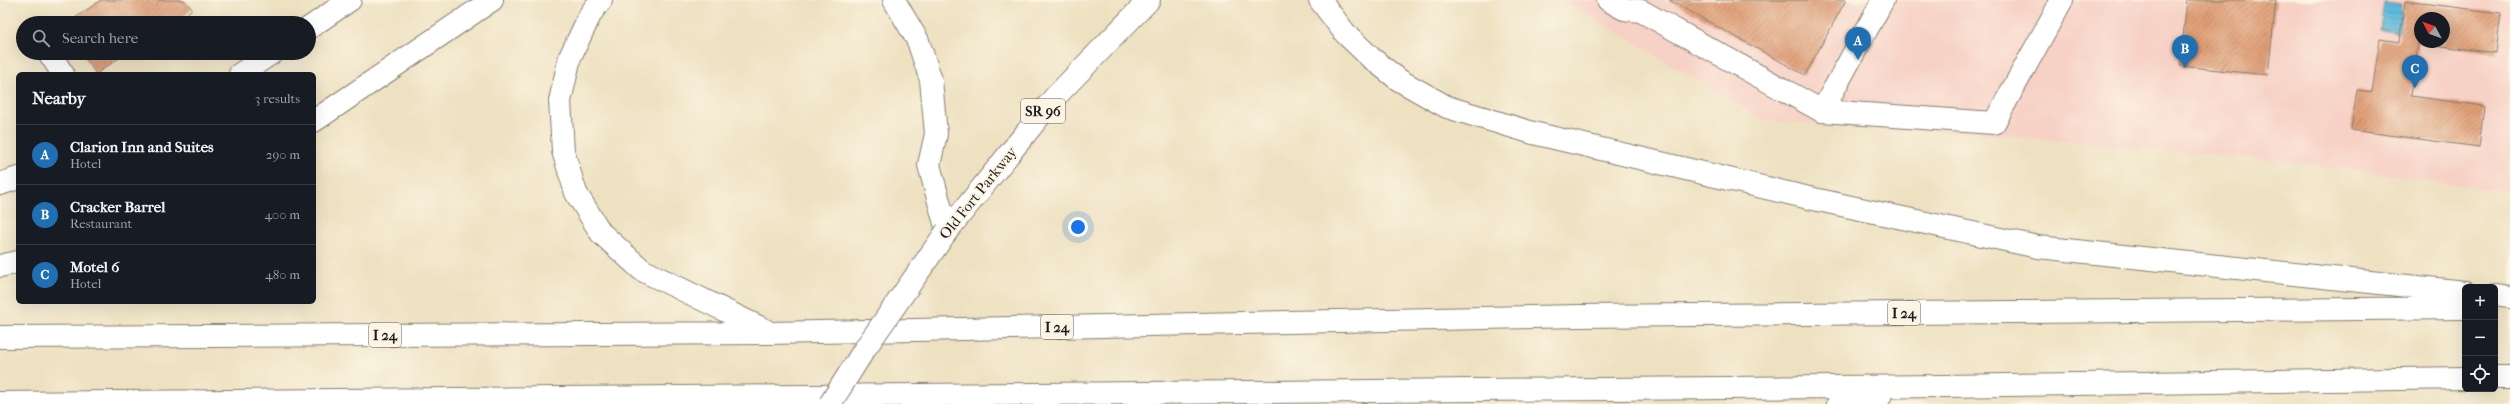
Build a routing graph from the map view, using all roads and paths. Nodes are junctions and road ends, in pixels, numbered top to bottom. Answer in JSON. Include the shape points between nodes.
{"nodes":[{"id":1,"x":350,"y":0,"type":"edge"},
{"id":2,"x":492,"y":0,"type":"edge"},
{"id":3,"x":601,"y":0,"type":"edge"},
{"id":4,"x":894,"y":0,"type":"edge"},
{"id":5,"x":1149,"y":0,"type":"edge"},
{"id":6,"x":1320,"y":0,"type":"edge"},
{"id":7,"x":1608,"y":0,"type":"edge"},
{"id":8,"x":1883,"y":0,"type":"edge"},
{"id":9,"x":2062,"y":0,"type":"edge"},
{"id":10,"x":316,"y":23,"type":"edge"},
{"id":11,"x":54,"y":60,"type":"edge"},
{"id":12,"x":261,"y":60,"type":"edge"},
{"id":13,"x":62,"y":72,"type":"edge"},
{"id":14,"x":243,"y":72,"type":"edge"},
{"id":15,"x":1822,"y":111,"type":"junction"},
{"id":16,"x":316,"y":120,"type":"edge"},
{"id":17,"x":16,"y":179,"type":"edge"},
{"id":18,"x":0,"y":184,"type":"edge"},
{"id":19,"x":947,"y":231,"type":"junction"},
{"id":20,"x":16,"y":262,"type":"edge"},
{"id":21,"x":0,"y":266,"type":"edge"},
{"id":22,"x":2462,"y":292,"type":"edge"},
{"id":23,"x":2498,"y":295,"type":"edge"},
{"id":24,"x":2510,"y":297,"type":"edge"},
{"id":25,"x":2498,"y":307,"type":"edge"},
{"id":26,"x":2510,"y":307,"type":"edge"},
{"id":27,"x":2462,"y":308,"type":"edge"},
{"id":28,"x":770,"y":333,"type":"junction"},
{"id":29,"x":0,"y":337,"type":"edge"},
{"id":30,"x":2498,"y":377,"type":"edge"},
{"id":31,"x":2510,"y":377,"type":"edge"},
{"id":32,"x":2462,"y":378,"type":"edge"},
{"id":33,"x":1945,"y":386,"type":"junction"},
{"id":34,"x":910,"y":394,"type":"junction"},
{"id":35,"x":0,"y":403,"type":"edge"},
{"id":36,"x":830,"y":404,"type":"edge"},
{"id":37,"x":928,"y":404,"type":"edge"},
{"id":38,"x":1838,"y":404,"type":"edge"}],
"edges":[{"from":1,"to":10,"type":"main road"},
{"from":2,"to":16,"type":"main road"},
{"from":3,"to":28,"type":"main road","via":[[591,13],[570,57],[560,101],[563,151],[576,193],[601,233],[642,270]]},
{"from":4,"to":19,"type":"main road","via":[[918,41],[931,80],[936,134],[929,165]]},
{"from":5,"to":19,"type":"main road","name":"Old Fort Parkway","number":"SR 96","via":[[1055,98]]},
{"from":6,"to":22,"type":"main road","via":[[1345,33],[1399,80],[1447,107],[1533,132],[1817,200],[2038,247]]},
{"from":7,"to":15,"type":"main road","via":[[1624,9],[1641,11]]},
{"from":8,"to":15,"type":"main road"},
{"from":9,"to":15,"type":"main road","via":[[1994,124]]},
{"from":11,"to":13,"type":"main road"},
{"from":12,"to":14,"type":"main road"},
{"from":17,"to":18,"type":"main road"},
{"from":19,"to":36,"type":"main road","name":"Old Fort Parkway","number":"SR 96","bridge":true,"via":[[864,350]]},
{"from":20,"to":21,"type":"main road"},
{"from":23,"to":24,"type":"main road"},
{"from":25,"to":26,"type":"main road"},
{"from":27,"to":28,"type":"main road","number":"I 24","via":[[1579,316]]},
{"from":28,"to":29,"type":"main road","number":"I 24"},
{"from":30,"to":31,"type":"main road"},
{"from":32,"to":33,"type":"main road"},
{"from":33,"to":34,"type":"main road"},
{"from":33,"to":38,"type":"main road"},
{"from":34,"to":35,"type":"main road"},
{"from":34,"to":37,"type":"main road"}]}
